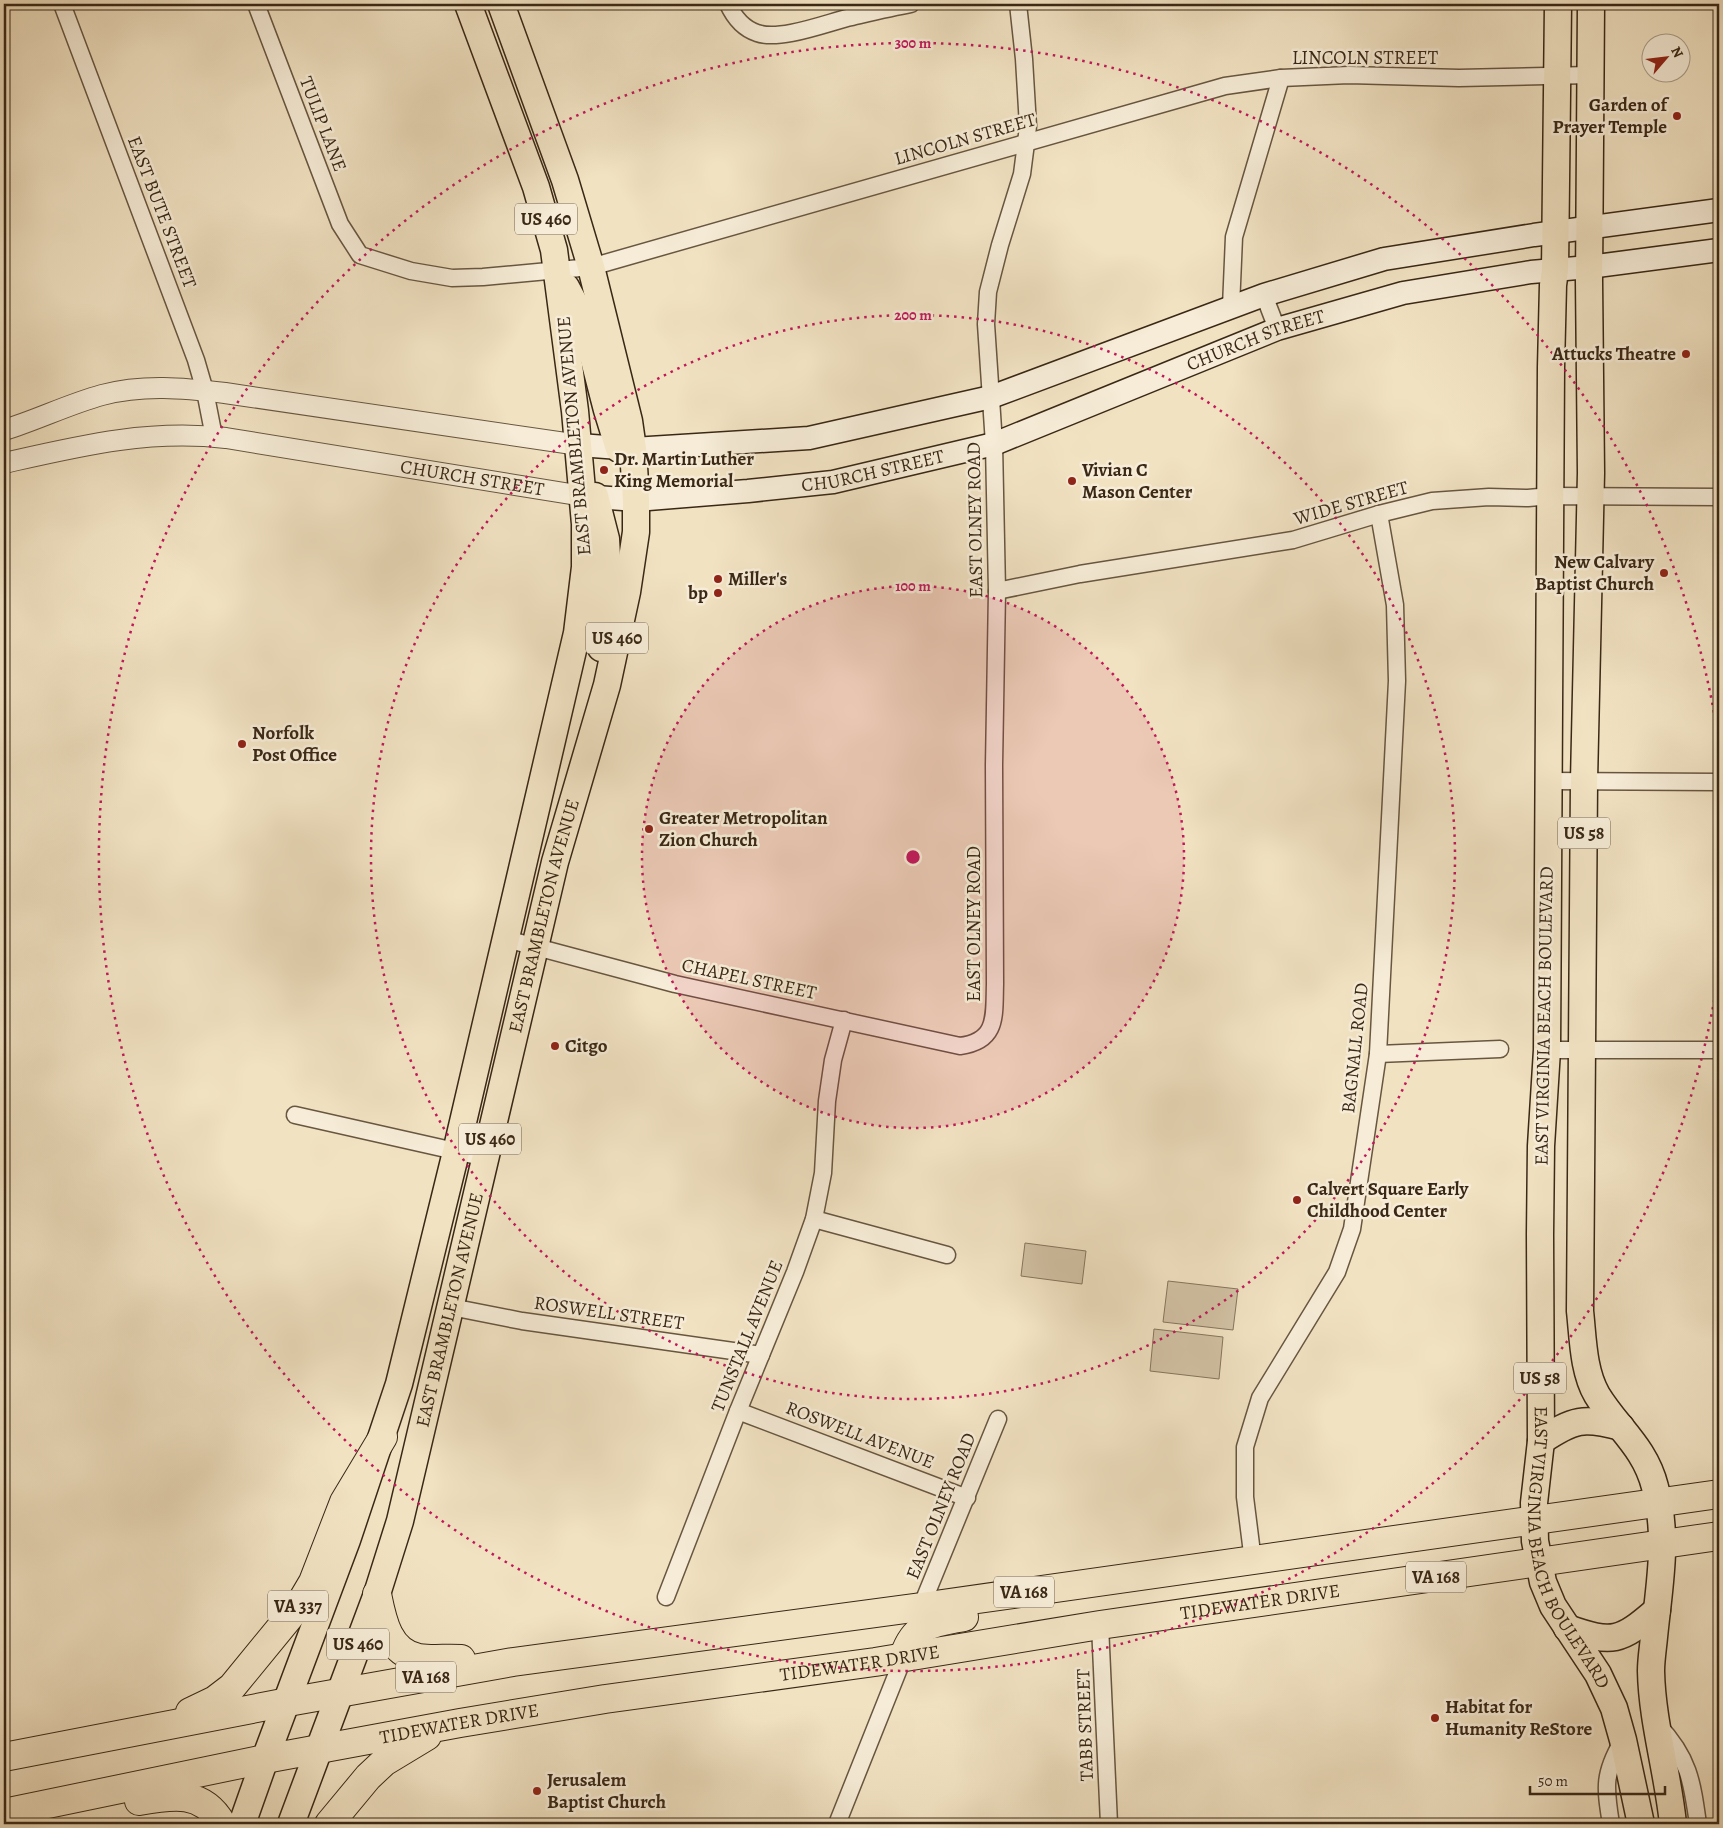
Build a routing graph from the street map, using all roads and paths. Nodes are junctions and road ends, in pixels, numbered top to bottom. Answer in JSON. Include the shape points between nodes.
{"nodes":[{"id":1,"x":62,"y":4,"type":"edge"},
{"id":2,"x":256,"y":4,"type":"edge"},
{"id":3,"x":468,"y":4,"type":"edge"},
{"id":4,"x":500,"y":4,"type":"edge"},
{"id":5,"x":728,"y":4,"type":"edge"},
{"id":6,"x":912,"y":4,"type":"edge"},
{"id":7,"x":1018,"y":4,"type":"edge"},
{"id":8,"x":1558,"y":5,"type":"edge"},
{"id":9,"x":1591,"y":5,"type":"edge"},
{"id":10,"x":1590,"y":75,"type":"junction"},
{"id":11,"x":1556,"y":76,"type":"junction"},
{"id":12,"x":1281,"y":78,"type":"junction"},
{"id":13,"x":1026,"y":143,"type":"junction"},
{"id":14,"x":1719,"y":210,"type":"edge"},
{"id":15,"x":1590,"y":228,"type":"junction"},
{"id":16,"x":1556,"y":232,"type":"junction"},
{"id":17,"x":1719,"y":250,"type":"edge"},
{"id":18,"x":360,"y":255,"type":"joint"},
{"id":19,"x":590,"y":267,"type":"junction"},
{"id":20,"x":1589,"y":267,"type":"junction"},
{"id":21,"x":557,"y":269,"type":"junction"},
{"id":22,"x":1555,"y":270,"type":"junction"},
{"id":23,"x":1264,"y":295,"type":"junction"},
{"id":24,"x":1231,"y":307,"type":"junction"},
{"id":25,"x":1277,"y":330,"type":"junction"},
{"id":26,"x":205,"y":390,"type":"junction"},
{"id":27,"x":991,"y":396,"type":"junction"},
{"id":28,"x":4,"y":430,"type":"edge"},
{"id":29,"x":214,"y":437,"type":"junction"},
{"id":30,"x":994,"y":444,"type":"junction"},
{"id":31,"x":579,"y":445,"type":"junction"},
{"id":32,"x":626,"y":448,"type":"junction"},
{"id":33,"x":4,"y":463,"type":"edge"},
{"id":34,"x":1551,"y":496,"type":"junction"},
{"id":35,"x":1591,"y":496,"type":"junction"},
{"id":36,"x":589,"y":497,"type":"junction"},
{"id":37,"x":1719,"y":498,"type":"edge"},
{"id":38,"x":636,"y":500,"type":"junction"},
{"id":39,"x":1379,"y":514,"type":"junction"},
{"id":40,"x":998,"y":591,"type":"junction"},
{"id":41,"x":607,"y":684,"type":"junction"},
{"id":42,"x":1584,"y":780,"type":"junction"},
{"id":43,"x":1548,"y":781,"type":"junction"},
{"id":44,"x":1719,"y":782,"type":"edge"},
{"id":45,"x":506,"y":939,"type":"junction"},
{"id":46,"x":536,"y":948,"type":"junction"},
{"id":47,"x":844,"y":1020,"type":"junction"},
{"id":48,"x":984,"y":1038,"type":"joint"},
{"id":49,"x":1500,"y":1049,"type":"dead end"},
{"id":50,"x":1547,"y":1050,"type":"junction"},
{"id":51,"x":1583,"y":1050,"type":"junction"},
{"id":52,"x":1719,"y":1050,"type":"edge"},
{"id":53,"x":1378,"y":1054,"type":"junction"},
{"id":54,"x":295,"y":1115,"type":"dead end"},
{"id":55,"x":456,"y":1152,"type":"junction"},
{"id":56,"x":486,"y":1158,"type":"junction"},
{"id":57,"x":814,"y":1218,"type":"junction"},
{"id":58,"x":947,"y":1256,"type":"dead end"},
{"id":59,"x":451,"y":1307,"type":"junction"},
{"id":60,"x":761,"y":1355,"type":"junction"},
{"id":61,"x":738,"y":1411,"type":"junction"},
{"id":62,"x":998,"y":1420,"type":"dead end"},
{"id":63,"x":1621,"y":1427,"type":"junction"},
{"id":64,"x":383,"y":1437,"type":"junction"},
{"id":65,"x":1541,"y":1441,"type":"junction"},
{"id":66,"x":1719,"y":1494,"type":"edge"},
{"id":67,"x":967,"y":1498,"type":"junction"},
{"id":68,"x":1658,"y":1503,"type":"junction"},
{"id":69,"x":1534,"y":1521,"type":"junction"},
{"id":70,"x":1719,"y":1536,"type":"edge"},
{"id":71,"x":1664,"y":1544,"type":"junction"},
{"id":72,"x":1253,"y":1561,"type":"junction"},
{"id":73,"x":1539,"y":1562,"type":"junction"},
{"id":74,"x":1103,"y":1581,"type":"junction"},
{"id":75,"x":377,"y":1594,"type":"junction"},
{"id":76,"x":666,"y":1597,"type":"dead end"},
{"id":77,"x":921,"y":1607,"type":"junction"},
{"id":78,"x":1657,"y":1610,"type":"junction"},
{"id":79,"x":1100,"y":1625,"type":"junction"},
{"id":80,"x":1567,"y":1628,"type":"junction"},
{"id":81,"x":904,"y":1656,"type":"junction"},
{"id":82,"x":513,"y":1662,"type":"junction"},
{"id":83,"x":339,"y":1693,"type":"junction"},
{"id":84,"x":288,"y":1702,"type":"junction"},
{"id":85,"x":460,"y":1723,"type":"junction"},
{"id":86,"x":1657,"y":1724,"type":"junction"},
{"id":87,"x":158,"y":1727,"type":"junction"},
{"id":88,"x":1623,"y":1740,"type":"junction"},
{"id":89,"x":318,"y":1749,"type":"junction"},
{"id":90,"x":4,"y":1757,"type":"edge"},
{"id":91,"x":265,"y":1759,"type":"junction"},
{"id":92,"x":4,"y":1814,"type":"edge"},
{"id":93,"x":222,"y":1824,"type":"edge"},
{"id":94,"x":242,"y":1824,"type":"edge"},
{"id":95,"x":292,"y":1824,"type":"edge"},
{"id":96,"x":329,"y":1824,"type":"edge"},
{"id":97,"x":837,"y":1824,"type":"edge"},
{"id":98,"x":1109,"y":1824,"type":"edge"},
{"id":99,"x":1611,"y":1824,"type":"edge"},
{"id":100,"x":1641,"y":1824,"type":"edge"},
{"id":101,"x":1673,"y":1824,"type":"edge"},
{"id":102,"x":1698,"y":1824,"type":"edge"}],
"edges":[{"from":1,"to":26,"type":"street","name":"EAST BUTE STREET"},
{"from":2,"to":18,"type":"street","name":"TULIP LANE","via":[[340,224]]},
{"from":3,"to":21,"type":"main road","name":"EAST BRAMBLETON AVENUE","number":"US 460","via":[[536,187]]},
{"from":4,"to":19,"type":"main road","name":"EAST BRAMBLETON AVENUE","number":"US 460","via":[[566,180]]},
{"from":5,"to":6,"type":"street","via":[[744,27],[771,36]]},
{"from":7,"to":13,"type":"street","name":"EAST OLNEY ROAD","via":[[1028,126]]},
{"from":8,"to":9,"type":"main road"},
{"from":8,"to":11,"type":"main road","name":"EAST VIRGINIA BEACH BOULEVARD","number":"US 58"},
{"from":9,"to":10,"type":"main road","name":"EAST VIRGINIA BEACH BOULEVARD","number":"US 58"},
{"from":10,"to":11,"type":"street","name":"LINCOLN STREET"},
{"from":10,"to":15,"type":"main road","name":"EAST VIRGINIA BEACH BOULEVARD","number":"US 58"},
{"from":11,"to":12,"type":"street","name":"LINCOLN STREET","via":[[1349,75]]},
{"from":11,"to":16,"type":"main road","name":"EAST VIRGINIA BEACH BOULEVARD","number":"US 58"},
{"from":12,"to":13,"type":"street","name":"LINCOLN STREET","via":[[1225,86]]},
{"from":12,"to":24,"type":"street","via":[[1234,237]]},
{"from":13,"to":19,"type":"street","name":"LINCOLN STREET"},
{"from":13,"to":27,"type":"street","name":"EAST OLNEY ROAD","via":[[1022,174],[988,292],[986,324]]},
{"from":14,"to":15,"type":"main road","name":"CHURCH STREET"},
{"from":15,"to":16,"type":"main road","name":"CHURCH STREET"},
{"from":15,"to":20,"type":"main road","name":"EAST VIRGINIA BEACH BOULEVARD","number":"US 58"},
{"from":16,"to":22,"type":"main road","name":"EAST VIRGINIA BEACH BOULEVARD","number":"US 58"},
{"from":16,"to":23,"type":"main road","name":"CHURCH STREET","via":[[1384,259]]},
{"from":17,"to":20,"type":"main road","name":"CHURCH STREET"},
{"from":18,"to":21,"type":"street","name":"LINCOLN STREET","via":[[411,271],[452,278]]},
{"from":19,"to":21,"type":"street","name":"LINCOLN STREET"},
{"from":19,"to":32,"type":"main road","name":"EAST BRAMBLETON AVENUE","number":"US 460","via":[[629,421]]},
{"from":20,"to":22,"type":"main road","name":"CHURCH STREET"},
{"from":20,"to":35,"type":"main road","name":"EAST VIRGINIA BEACH BOULEVARD","number":"US 58"},
{"from":21,"to":31,"type":"main road","name":"EAST BRAMBLETON AVENUE","number":"US 460"},
{"from":21,"to":32,"type":"main road","via":[[584,321],[607,410]]},
{"from":22,"to":25,"type":"main road","name":"CHURCH STREET","via":[[1403,294]]},
{"from":22,"to":34,"type":"main road","name":"EAST VIRGINIA BEACH BOULEVARD","number":"US 58"},
{"from":23,"to":24,"type":"main road","name":"CHURCH STREET"},
{"from":23,"to":25,"type":"street"},
{"from":24,"to":27,"type":"main road","name":"CHURCH STREET"},
{"from":25,"to":30,"type":"main road","name":"CHURCH STREET"},
{"from":26,"to":28,"type":"street","name":"CHURCH STREET","via":[[151,388],[115,392]]},
{"from":26,"to":29,"type":"street","name":"EAST BUTE STREET"},
{"from":26,"to":31,"type":"street","name":"CHURCH STREET"},
{"from":27,"to":30,"type":"street","name":"EAST OLNEY ROAD"},
{"from":27,"to":32,"type":"main road","name":"CHURCH STREET","via":[[809,438]]},
{"from":29,"to":33,"type":"street","name":"CHURCH STREET","via":[[174,435],[115,439]]},
{"from":29,"to":36,"type":"street","name":"CHURCH STREET"},
{"from":30,"to":38,"type":"main road","name":"CHURCH STREET","via":[[833,482]]},
{"from":30,"to":40,"type":"street","name":"EAST OLNEY ROAD"},
{"from":31,"to":32,"type":"main road","name":"CHURCH STREET"},
{"from":31,"to":36,"type":"main road","name":"EAST BRAMBLETON AVENUE","number":"US 460"},
{"from":32,"to":38,"type":"main road","name":"EAST BRAMBLETON AVENUE","number":"US 460"},
{"from":34,"to":35,"type":"street","name":"WIDE STREET"},
{"from":34,"to":39,"type":"street","name":"WIDE STREET","via":[[1432,501]]},
{"from":34,"to":43,"type":"main road","name":"EAST VIRGINIA BEACH BOULEVARD","number":"US 58"},
{"from":35,"to":37,"type":"street","name":"WIDE STREET"},
{"from":35,"to":42,"type":"main road","name":"EAST VIRGINIA BEACH BOULEVARD","number":"US 58"},
{"from":36,"to":38,"type":"main road","name":"CHURCH STREET"},
{"from":36,"to":41,"type":"main road","via":[[606,540],[608,574],[601,650]]},
{"from":36,"to":45,"type":"main road","name":"EAST BRAMBLETON AVENUE","number":"US 460","via":[[586,567],[577,634]]},
{"from":38,"to":41,"type":"main road","name":"EAST BRAMBLETON AVENUE","number":"US 460","via":[[636,532],[627,592]]},
{"from":39,"to":40,"type":"street","name":"WIDE STREET","via":[[1293,540],[1080,574]]},
{"from":39,"to":53,"type":"street","name":"BAGNALL ROAD","via":[[1395,605],[1397,681]]},
{"from":40,"to":48,"type":"street","name":"EAST OLNEY ROAD","via":[[994,1020]]},
{"from":41,"to":46,"type":"main road","name":"EAST BRAMBLETON AVENUE","number":"US 460","via":[[555,862]]},
{"from":42,"to":43,"type":"street"},
{"from":42,"to":44,"type":"street"},
{"from":42,"to":51,"type":"main road","name":"EAST VIRGINIA BEACH BOULEVARD","number":"US 58"},
{"from":43,"to":50,"type":"main road","name":"EAST VIRGINIA BEACH BOULEVARD","number":"US 58"},
{"from":45,"to":46,"type":"street","name":"CHAPEL STREET"},
{"from":45,"to":55,"type":"main road","name":"EAST BRAMBLETON AVENUE","number":"US 460"},
{"from":46,"to":47,"type":"street","name":"CHAPEL STREET","via":[[675,984]]},
{"from":46,"to":56,"type":"main road","name":"EAST BRAMBLETON AVENUE","number":"US 460"},
{"from":47,"to":48,"type":"street","name":"CHAPEL STREET","via":[[960,1046],[974,1044]]},
{"from":47,"to":57,"type":"street","via":[[833,1060],[823,1173]]},
{"from":49,"to":53,"type":"street"},
{"from":50,"to":51,"type":"street"},
{"from":50,"to":65,"type":"main road","name":"EAST VIRGINIA BEACH BOULEVARD","number":"US 58","via":[[1540,1224]]},
{"from":51,"to":52,"type":"street"},
{"from":51,"to":63,"type":"main road","name":"EAST VIRGINIA BEACH BOULEVARD","number":"US 58","via":[[1580,1311],[1592,1385]]},
{"from":53,"to":72,"type":"street","name":"BAGNALL ROAD","via":[[1352,1229],[1337,1272],[1260,1398],[1245,1447],[1246,1497]]},
{"from":54,"to":55,"type":"street"},
{"from":55,"to":56,"type":"street"},
{"from":55,"to":64,"type":"main road","name":"EAST BRAMBLETON AVENUE","number":"US 460"},
{"from":56,"to":59,"type":"main road","name":"EAST BRAMBLETON AVENUE","number":"US 460"},
{"from":57,"to":58,"type":"street"},
{"from":57,"to":60,"type":"street","name":"TUNSTALL AVENUE"},
{"from":59,"to":60,"type":"street","name":"ROSWELL STREET","via":[[522,1321]]},
{"from":59,"to":75,"type":"main road","name":"EAST BRAMBLETON AVENUE","number":"US 460","via":[[400,1521]]},
{"from":60,"to":61,"type":"street","name":"TUNSTALL AVENUE"},
{"from":61,"to":67,"type":"street","name":"ROSWELL AVENUE"},
{"from":61,"to":76,"type":"street","name":"TUNSTALL AVENUE"},
{"from":62,"to":67,"type":"street","name":"EAST OLNEY ROAD"},
{"from":63,"to":65,"type":"main road","via":[[1580,1421]]},
{"from":63,"to":68,"type":"main road","name":"EAST VIRGINIA BEACH BOULEVARD","number":"US 58","via":[[1648,1467]]},
{"from":64,"to":84,"type":"main road","name":"EAST BRAMBLETON AVENUE","number":"US 460"},
{"from":64,"to":87,"type":"highway","number":"VA 337","via":[[344,1502],[313,1582],[292,1616],[225,1693]]},
{"from":65,"to":69,"type":"main road","name":"EAST VIRGINIA BEACH BOULEVARD","number":"US 58"},
{"from":66,"to":68,"type":"highway","number":"VA 168"},
{"from":67,"to":77,"type":"street","name":"EAST OLNEY ROAD"},
{"from":68,"to":69,"type":"highway","number":"VA 168"},
{"from":68,"to":71,"type":"main road","name":"EAST VIRGINIA BEACH BOULEVARD","number":"US 58"},
{"from":69,"to":72,"type":"highway","number":"VA 168"},
{"from":69,"to":73,"type":"main road","name":"EAST VIRGINIA BEACH BOULEVARD","number":"US 58"},
{"from":70,"to":71,"type":"highway","name":"TIDEWATER DRIVE","number":"VA 168"},
{"from":71,"to":73,"type":"highway","name":"TIDEWATER DRIVE","number":"VA 168"},
{"from":71,"to":78,"type":"main road","name":"EAST VIRGINIA BEACH BOULEVARD","number":"US 58"},
{"from":72,"to":74,"type":"highway","number":"VA 168"},
{"from":73,"to":79,"type":"highway","name":"TIDEWATER DRIVE","number":"VA 168"},
{"from":73,"to":80,"type":"main road","name":"EAST VIRGINIA BEACH BOULEVARD","number":"US 58","via":[[1550,1601]]},
{"from":74,"to":77,"type":"highway","number":"VA 168"},
{"from":74,"to":81,"type":"highway","via":[[1031,1606],[924,1627],[915,1633]]},
{"from":75,"to":82,"type":"highway","via":[[386,1632],[411,1656]]},
{"from":75,"to":83,"type":"main road","name":"EAST BRAMBLETON AVENUE","number":"US 460"},
{"from":77,"to":82,"type":"highway","number":"VA 168"},
{"from":78,"to":80,"type":"main road","via":[[1634,1630],[1620,1637],[1597,1638]]},
{"from":78,"to":86,"type":"main road","name":"EAST VIRGINIA BEACH BOULEVARD","number":"US 58","via":[[1651,1670]]},
{"from":79,"to":81,"type":"highway","name":"TIDEWATER DRIVE","number":"VA 168"},
{"from":79,"to":98,"type":"street","name":"TABB STREET"},
{"from":80,"to":88,"type":"main road","name":"EAST VIRGINIA BEACH BOULEVARD","number":"US 58","via":[[1608,1693]]},
{"from":81,"to":85,"type":"highway","name":"TIDEWATER DRIVE","number":"VA 168"},
{"from":81,"to":97,"type":"street"},
{"from":82,"to":83,"type":"highway","number":"VA 168"},
{"from":83,"to":84,"type":"highway","number":"VA 168"},
{"from":83,"to":89,"type":"main road","name":"EAST BRAMBLETON AVENUE","number":"US 460"},
{"from":84,"to":87,"type":"highway"},
{"from":84,"to":91,"type":"main road","name":"EAST BRAMBLETON AVENUE","number":"US 460"},
{"from":85,"to":89,"type":"highway","name":"TIDEWATER DRIVE"},
{"from":85,"to":96,"type":"highway","number":"VA 168","via":[[425,1737],[384,1762]]},
{"from":86,"to":101,"type":"main road","name":"EAST VIRGINIA BEACH BOULEVARD","number":"US 58"},
{"from":86,"to":102,"type":"street","via":[[1676,1746],[1690,1773]]},
{"from":87,"to":90,"type":"highway","number":"VA 337"},
{"from":88,"to":99,"type":"street","via":[[1612,1758],[1607,1776]]},
{"from":88,"to":100,"type":"main road","name":"EAST VIRGINIA BEACH BOULEVARD","number":"US 58"},
{"from":89,"to":91,"type":"highway","name":"TIDEWATER DRIVE"},
{"from":89,"to":95,"type":"main road","name":"EAST BRAMBLETON AVENUE","number":"US 460"},
{"from":91,"to":92,"type":"highway","name":"TIDEWATER DRIVE"},
{"from":91,"to":94,"type":"main road","name":"EAST BRAMBLETON AVENUE","number":"US 460"},
{"from":92,"to":93,"type":"highway","via":[[97,1809],[175,1796],[206,1805]]}]}
